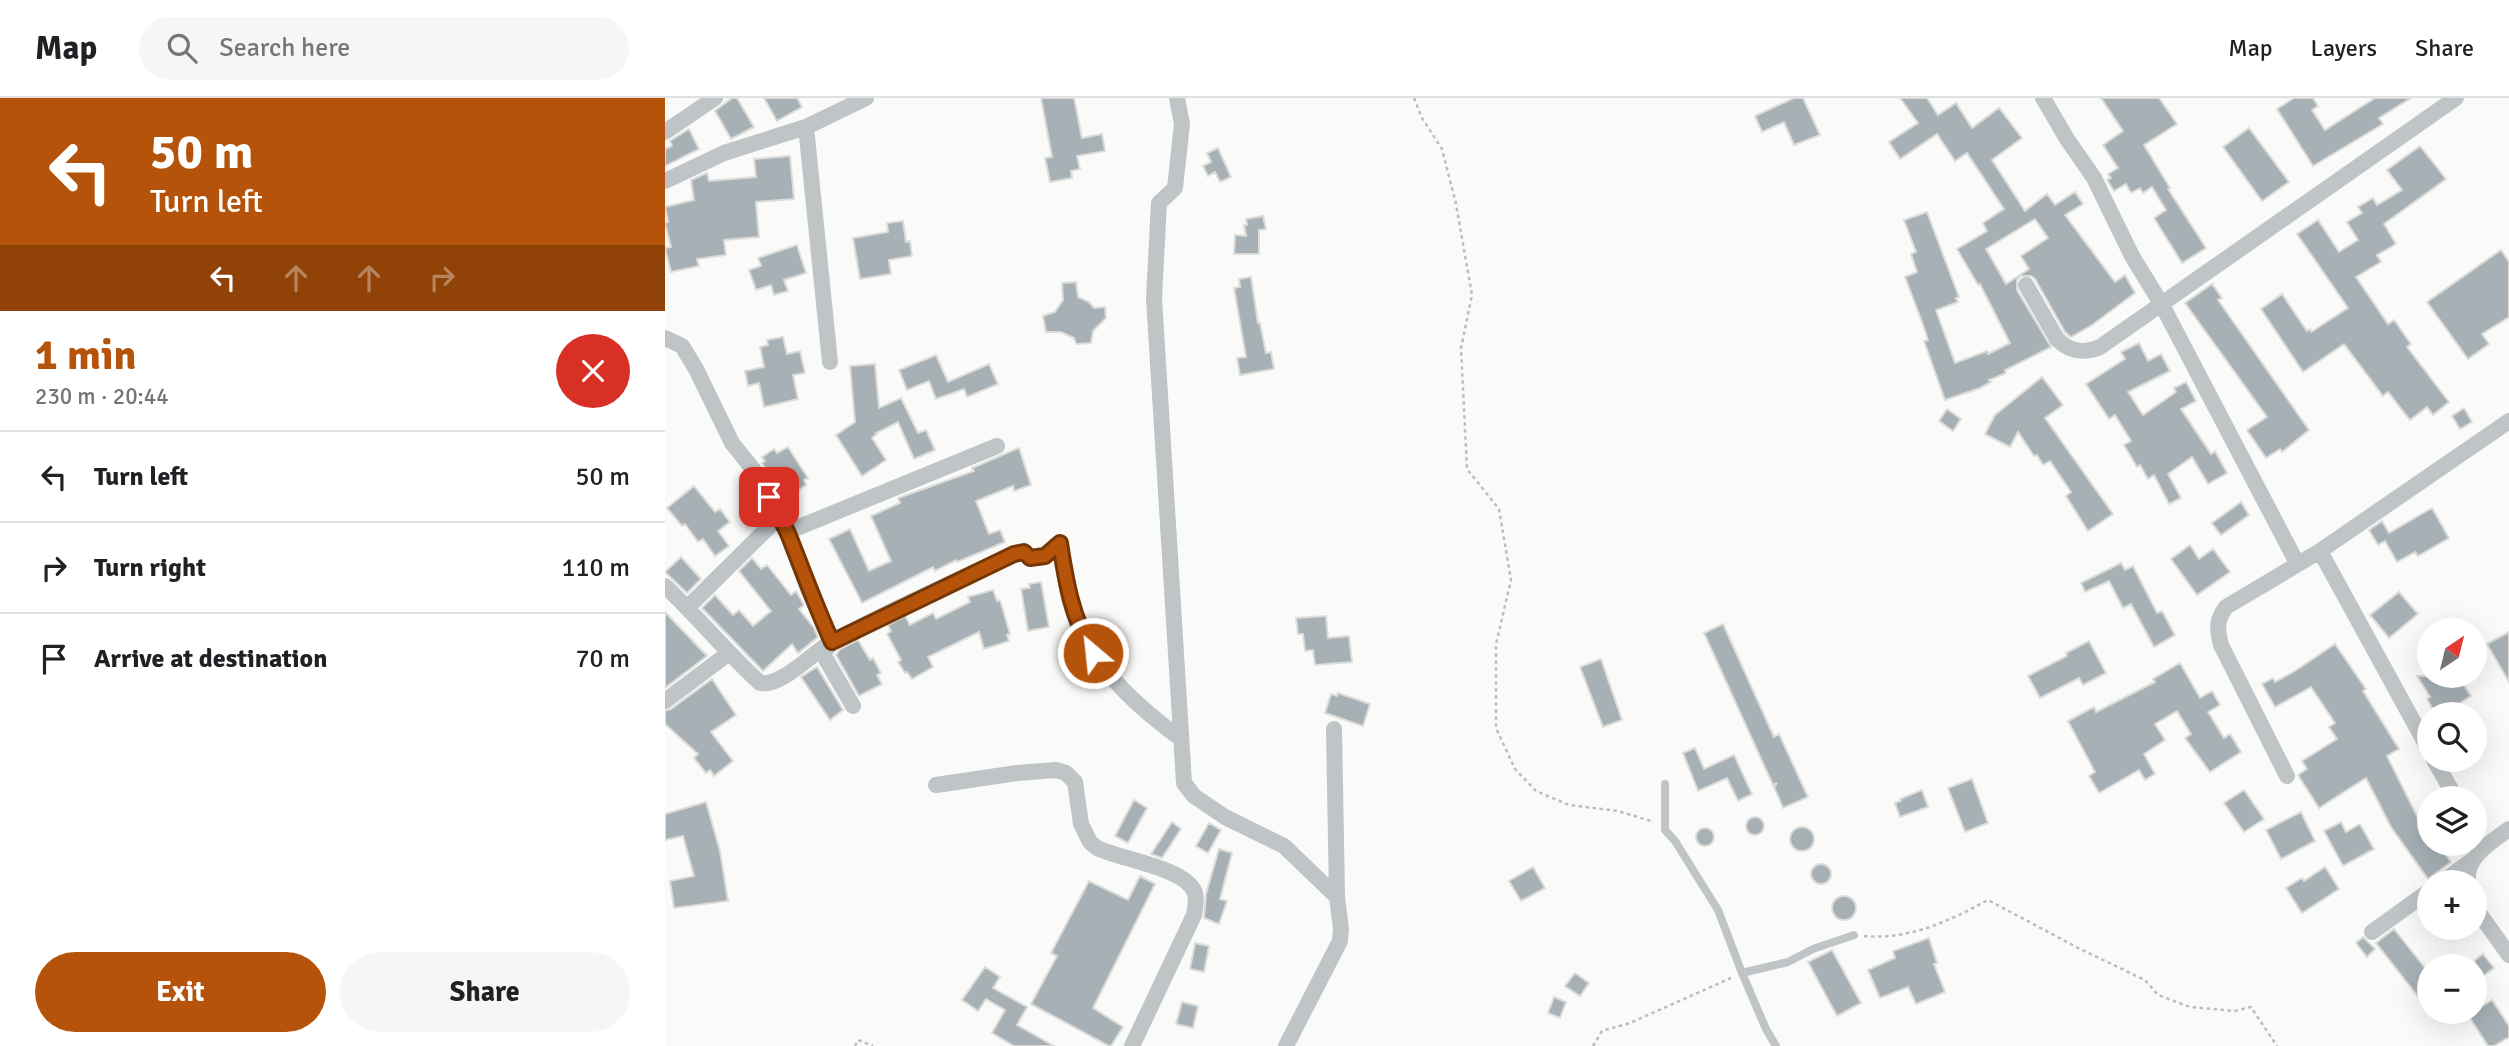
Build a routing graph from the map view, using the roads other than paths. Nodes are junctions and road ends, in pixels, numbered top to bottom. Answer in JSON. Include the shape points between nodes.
{"nodes":[{"id":1,"x":715,"y":98,"type":"edge"},
{"id":2,"x":866,"y":98,"type":"edge"},
{"id":3,"x":1177,"y":98,"type":"edge"},
{"id":4,"x":2043,"y":98,"type":"edge"},
{"id":5,"x":2456,"y":98,"type":"edge"},
{"id":6,"x":806,"y":127,"type":"junction"},
{"id":7,"x":665,"y":132,"type":"edge"},
{"id":8,"x":665,"y":181,"type":"edge"},
{"id":9,"x":2026,"y":285,"type":"dead end"},
{"id":10,"x":2162,"y":305,"type":"junction"},
{"id":11,"x":665,"y":338,"type":"edge"},
{"id":12,"x":829,"y":362,"type":"dead end"},
{"id":13,"x":2509,"y":421,"type":"edge"},
{"id":14,"x":997,"y":446,"type":"dead end"},
{"id":15,"x":783,"y":525,"type":"junction"},
{"id":16,"x":2320,"y":551,"type":"junction"},
{"id":17,"x":2297,"y":563,"type":"junction"},
{"id":18,"x":665,"y":586,"type":"edge"},
{"id":19,"x":688,"y":607,"type":"junction"},
{"id":20,"x":832,"y":642,"type":"junction"},
{"id":21,"x":729,"y":653,"type":"junction"},
{"id":22,"x":665,"y":701,"type":"edge"},
{"id":23,"x":853,"y":706,"type":"dead end"},
{"id":24,"x":2417,"y":728,"type":"edge"},
{"id":25,"x":1334,"y":729,"type":"dead end"},
{"id":26,"x":1180,"y":738,"type":"junction"},
{"id":27,"x":2287,"y":776,"type":"dead end"},
{"id":28,"x":1665,"y":784,"type":"dead end"},
{"id":29,"x":936,"y":785,"type":"dead end"},
{"id":30,"x":2509,"y":829,"type":"edge"},
{"id":31,"x":2487,"y":847,"type":"edge"},
{"id":32,"x":2475,"y":856,"type":"edge"},
{"id":33,"x":2457,"y":870,"type":"edge"},
{"id":34,"x":1337,"y":897,"type":"junction"},
{"id":35,"x":2417,"y":900,"type":"edge"},
{"id":36,"x":2487,"y":924,"type":"edge"},
{"id":37,"x":2372,"y":932,"type":"dead end"},
{"id":38,"x":1854,"y":935,"type":"road end"},
{"id":39,"x":2509,"y":955,"type":"edge"},
{"id":40,"x":1742,"y":973,"type":"junction"},
{"id":41,"x":1132,"y":1046,"type":"edge"},
{"id":42,"x":1286,"y":1046,"type":"edge"},
{"id":43,"x":1776,"y":1046,"type":"edge"}],
"edges":[{"from":1,"to":7,"type":"street"},
{"from":2,"to":6,"type":"street"},
{"from":3,"to":26,"type":"street","via":[[1182,124],[1175,188],[1159,203],[1154,298]]},
{"from":4,"to":10,"type":"street","via":[[2094,178]]},
{"from":5,"to":10,"type":"street"},
{"from":6,"to":8,"type":"street","via":[[724,153]]},
{"from":6,"to":12,"type":"street"},
{"from":9,"to":10,"type":"street","via":[[2057,339],[2081,352],[2100,346]]},
{"from":10,"to":17,"type":"street"},
{"from":11,"to":15,"type":"street","via":[[682,346],[732,443],[766,488]]},
{"from":13,"to":16,"type":"street"},
{"from":14,"to":15,"type":"street"},
{"from":15,"to":19,"type":"street"},
{"from":15,"to":20,"type":"street"},
{"from":16,"to":17,"type":"street"},
{"from":16,"to":24,"type":"street"},
{"from":17,"to":27,"type":"street","via":[[2226,607],[2217,627],[2221,645]]},
{"from":18,"to":19,"type":"street"},
{"from":19,"to":21,"type":"street"},
{"from":20,"to":21,"type":"street","via":[[766,684]]},
{"from":20,"to":23,"type":"street","via":[[823,654]]},
{"from":20,"to":26,"type":"street","via":[[1014,554],[1045,556],[1060,543],[1069,599],[1100,665],[1156,721]]},
{"from":21,"to":22,"type":"street"},
{"from":25,"to":34,"type":"street"},
{"from":26,"to":34,"type":"street","via":[[1184,783],[1194,796],[1285,846]]},
{"from":28,"to":40,"type":"lane","via":[[1665,830],[1718,910]]},
{"from":29,"to":41,"type":"street","via":[[1017,773],[1066,773],[1075,782],[1081,824],[1090,842],[1110,854],[1175,874],[1193,888],[1194,915]]},
{"from":30,"to":31,"type":"street"},
{"from":32,"to":33,"type":"street"},
{"from":34,"to":42,"type":"street","via":[[1340,941]]},
{"from":35,"to":37,"type":"street"},
{"from":36,"to":39,"type":"street"},
{"from":38,"to":40,"type":"lane","via":[[1788,962]]},
{"from":40,"to":43,"type":"lane"}]}
